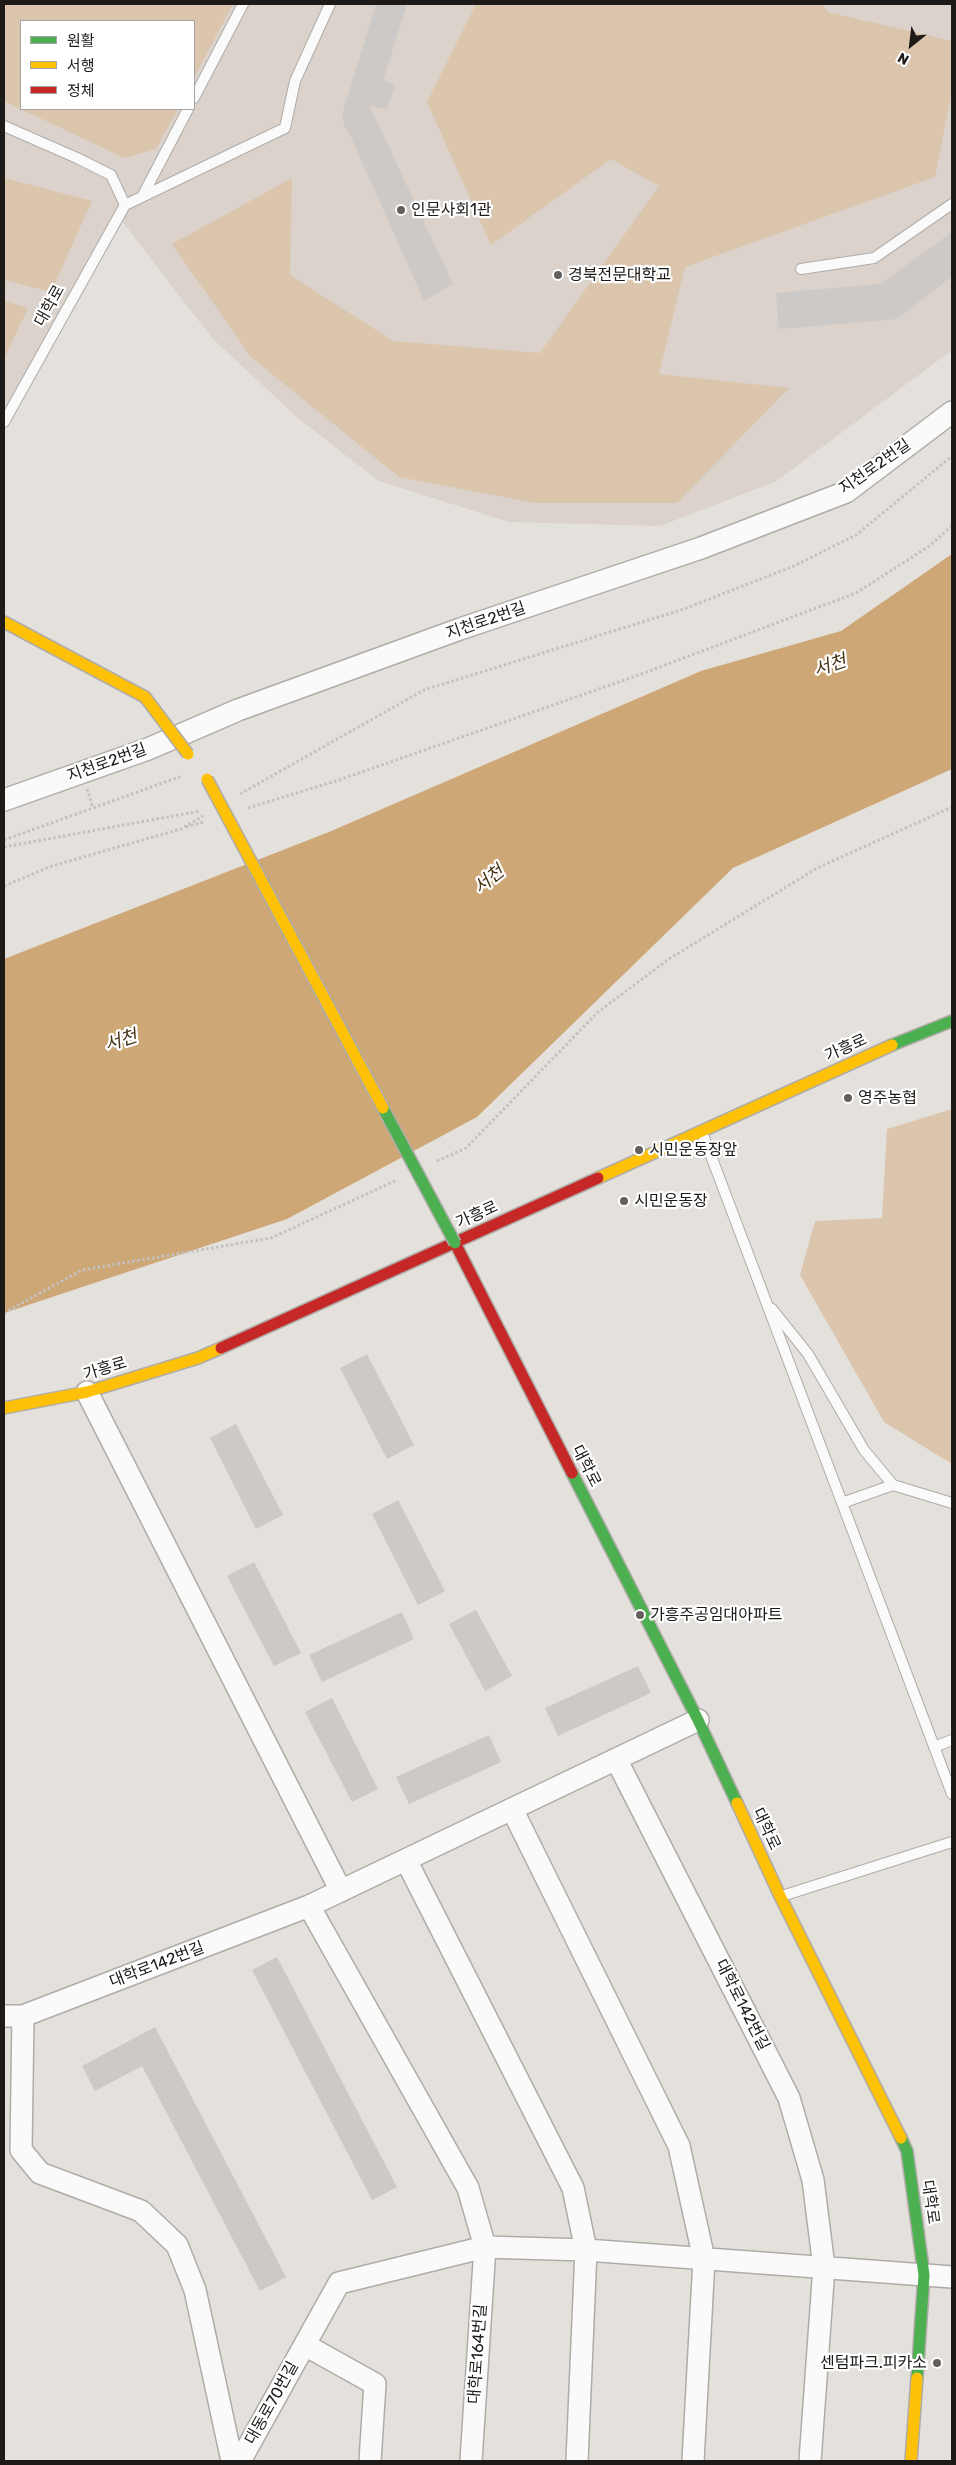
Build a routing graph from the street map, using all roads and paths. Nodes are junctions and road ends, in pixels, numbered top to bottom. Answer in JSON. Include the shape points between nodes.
{"nodes":[{"id":1,"x":243,"y":4,"type":"edge"},
{"id":2,"x":330,"y":4,"type":"edge"},
{"id":3,"x":195,"y":96,"type":"edge"},
{"id":4,"x":187,"y":110,"type":"edge"},
{"id":5,"x":4,"y":126,"type":"edge"},
{"id":6,"x":142,"y":198,"type":"junction"},
{"id":7,"x":952,"y":204,"type":"edge"},
{"id":8,"x":125,"y":206,"type":"junction"},
{"id":9,"x":801,"y":269,"type":"dead end"},
{"id":10,"x":952,"y":412,"type":"edge"},
{"id":11,"x":4,"y":422,"type":"edge"},
{"id":12,"x":952,"y":456,"type":"edge"},
{"id":13,"x":952,"y":526,"type":"edge"},
{"id":14,"x":4,"y":622,"type":"edge"},
{"id":15,"x":197,"y":766,"type":"junction"},
{"id":16,"x":232,"y":798,"type":"dead end"},
{"id":17,"x":4,"y":800,"type":"edge"},
{"id":18,"x":952,"y":807,"type":"edge"},
{"id":19,"x":246,"y":809,"type":"dead end"},
{"id":20,"x":209,"y":820,"type":"dead end"},
{"id":21,"x":181,"y":829,"type":"junction"},
{"id":22,"x":4,"y":840,"type":"edge"},
{"id":23,"x":4,"y":847,"type":"edge"},
{"id":24,"x":4,"y":886,"type":"edge"},
{"id":25,"x":952,"y":1021,"type":"edge"},
{"id":26,"x":702,"y":1131,"type":"junction"},
{"id":27,"x":431,"y":1164,"type":"dead end"},
{"id":28,"x":404,"y":1176,"type":"dead end"},
{"id":29,"x":455,"y":1243,"type":"junction"},
{"id":30,"x":766,"y":1302,"type":"junction"},
{"id":31,"x":4,"y":1313,"type":"edge"},
{"id":32,"x":87,"y":1392,"type":"junction"},
{"id":33,"x":4,"y":1408,"type":"edge"},
{"id":34,"x":893,"y":1485,"type":"junction"},
{"id":35,"x":842,"y":1503,"type":"junction"},
{"id":36,"x":952,"y":1503,"type":"edge"},
{"id":37,"x":698,"y":1720,"type":"junction"},
{"id":38,"x":952,"y":1740,"type":"edge"},
{"id":39,"x":934,"y":1747,"type":"junction"},
{"id":40,"x":616,"y":1759,"type":"junction"},
{"id":41,"x":952,"y":1794,"type":"edge"},
{"id":42,"x":512,"y":1809,"type":"junction"},
{"id":43,"x":952,"y":1842,"type":"edge"},
{"id":44,"x":406,"y":1860,"type":"junction"},
{"id":45,"x":341,"y":1891,"type":"junction"},
{"id":46,"x":780,"y":1896,"type":"junction"},
{"id":47,"x":309,"y":1906,"type":"junction"},
{"id":48,"x":13,"y":2016,"type":"edge"},
{"id":49,"x":486,"y":2248,"type":"junction"},
{"id":50,"x":586,"y":2250,"type":"junction"},
{"id":51,"x":704,"y":2258,"type":"junction"},
{"id":52,"x":824,"y":2267,"type":"junction"},
{"id":53,"x":924,"y":2275,"type":"junction"},
{"id":54,"x":952,"y":2277,"type":"edge"},
{"id":55,"x":305,"y":2344,"type":"junction"},
{"id":56,"x":232,"y":2461,"type":"edge"},
{"id":57,"x":240,"y":2461,"type":"edge"},
{"id":58,"x":370,"y":2461,"type":"edge"},
{"id":59,"x":471,"y":2461,"type":"edge"},
{"id":60,"x":576,"y":2461,"type":"edge"},
{"id":61,"x":693,"y":2461,"type":"edge"},
{"id":62,"x":810,"y":2461,"type":"edge"},
{"id":63,"x":911,"y":2461,"type":"edge"}],
"edges":[{"from":1,"to":3,"type":"lane"},
{"from":2,"to":6,"type":"lane","via":[[295,81],[285,128]]},
{"from":4,"to":6,"type":"lane"},
{"from":5,"to":8,"type":"lane","via":[[111,175]]},
{"from":6,"to":8,"type":"lane"},
{"from":7,"to":9,"type":"lane","via":[[874,258]]},
{"from":8,"to":11,"type":"lane","name":"대학로"},
{"from":10,"to":17,"type":"street","name":"지천로2번길","via":[[846,492],[701,548],[460,629],[238,710],[148,748]]},
{"from":12,"to":16,"type":"path","via":[[856,535],[794,566],[684,608],[424,690]]},
{"from":13,"to":19,"type":"path","via":[[928,547],[856,593],[618,682],[339,780]]},
{"from":14,"to":15,"type":"main road","name":"대학로","bridge":true,"via":[[145,698]]},
{"from":15,"to":22,"type":"path"},
{"from":15,"to":29,"type":"main road","name":"대학로","bridge":true},
{"from":18,"to":27,"type":"path","via":[[817,868],[669,959],[598,1012],[466,1148]]},
{"from":20,"to":21,"type":"path"},
{"from":21,"to":23,"type":"path","via":[[208,811]]},
{"from":21,"to":24,"type":"path","via":[[52,866]]},
{"from":25,"to":26,"type":"main road","name":"가흥로"},
{"from":26,"to":29,"type":"main road","name":"가흥로"},
{"from":26,"to":30,"type":"lane"},
{"from":28,"to":31,"type":"path","via":[[271,1238],[82,1270]]},
{"from":29,"to":32,"type":"main road","name":"가흥로","via":[[198,1358]]},
{"from":29,"to":37,"type":"main road","name":"대학로"},
{"from":30,"to":34,"type":"lane","via":[[808,1354],[864,1450]]},
{"from":30,"to":35,"type":"lane"},
{"from":32,"to":33,"type":"main road","name":"가흥로"},
{"from":32,"to":45,"type":"street"},
{"from":34,"to":35,"type":"lane"},
{"from":34,"to":36,"type":"lane"},
{"from":35,"to":39,"type":"lane"},
{"from":37,"to":40,"type":"street","name":"대학로142번길"},
{"from":37,"to":46,"type":"main road","name":"대학로"},
{"from":38,"to":39,"type":"lane"},
{"from":39,"to":41,"type":"lane"},
{"from":40,"to":42,"type":"street","name":"대학로142번길"},
{"from":40,"to":52,"type":"street","name":"대학로142번길","via":[[789,2098],[813,2180]]},
{"from":42,"to":44,"type":"street","name":"대학로142번길"},
{"from":42,"to":51,"type":"street","via":[[679,2146]]},
{"from":43,"to":46,"type":"lane"},
{"from":44,"to":45,"type":"street","name":"대학로142번길"},
{"from":44,"to":50,"type":"street","via":[[573,2188]]},
{"from":45,"to":47,"type":"street","name":"대학로142번길"},
{"from":46,"to":53,"type":"main road","name":"대학로","via":[[907,2151]]},
{"from":47,"to":48,"type":"street","name":"대학로142번길"},
{"from":47,"to":49,"type":"street","via":[[468,2188]]},
{"from":48,"to":56,"type":"street","via":[[21,2150],[40,2173],[141,2211],[177,2245],[195,2290]]},
{"from":49,"to":50,"type":"street"},
{"from":49,"to":55,"type":"street","name":"대동로70번길","via":[[339,2283]]},
{"from":49,"to":59,"type":"street","name":"대학로164번길"},
{"from":50,"to":51,"type":"street"},
{"from":50,"to":60,"type":"street"},
{"from":51,"to":52,"type":"street"},
{"from":51,"to":61,"type":"street"},
{"from":52,"to":53,"type":"street"},
{"from":52,"to":62,"type":"street"},
{"from":53,"to":54,"type":"street"},
{"from":53,"to":63,"type":"main road","name":"대학로"},
{"from":55,"to":57,"type":"street","name":"대동로70번길"},
{"from":55,"to":58,"type":"street","name":"대동로70번길","via":[[375,2384]]}]}
